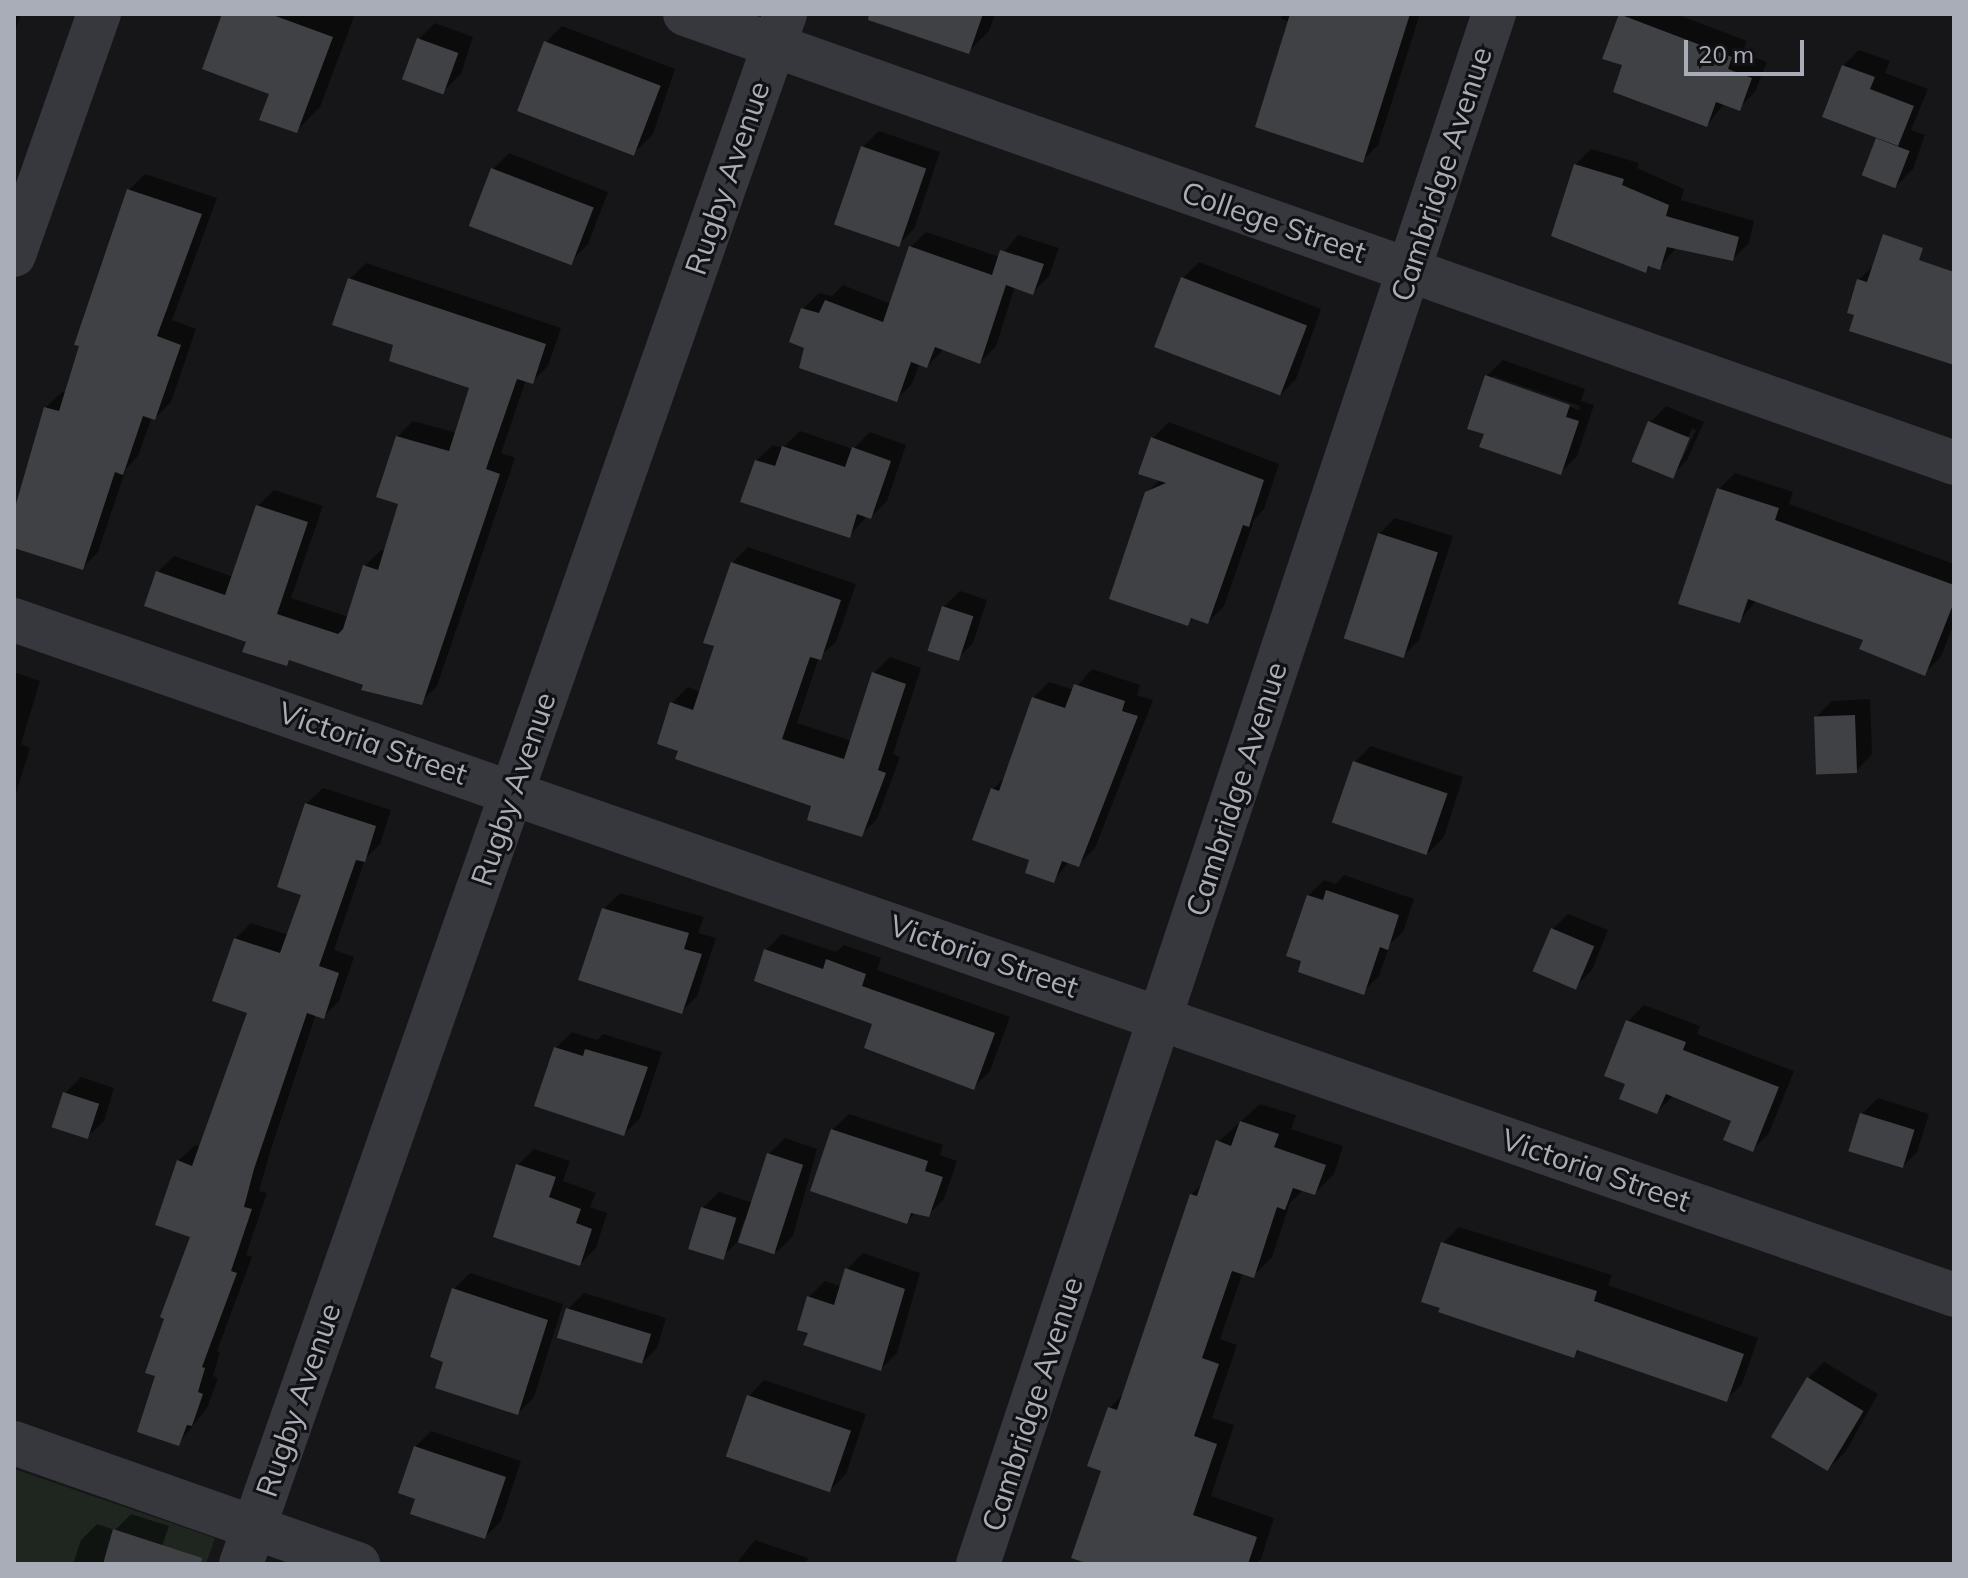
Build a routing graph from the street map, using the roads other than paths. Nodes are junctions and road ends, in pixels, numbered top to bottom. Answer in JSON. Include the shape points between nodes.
{"nodes":[{"id":1,"x":99,"y":14,"type":"edge"},
{"id":2,"x":685,"y":14,"type":"edge"},
{"id":3,"x":1494,"y":14,"type":"edge"},
{"id":4,"x":779,"y":30,"type":"edge"},
{"id":5,"x":14,"y":255,"type":"edge"},
{"id":6,"x":1409,"y":270,"type":"junction"},
{"id":7,"x":1954,"y":463,"type":"edge"},
{"id":8,"x":14,"y":620,"type":"edge"},
{"id":9,"x":512,"y":791,"type":"junction"},
{"id":10,"x":1160,"y":1018,"type":"junction"},
{"id":11,"x":1954,"y":1295,"type":"edge"},
{"id":12,"x":14,"y":1443,"type":"edge"},
{"id":13,"x":247,"y":1546,"type":"edge"},
{"id":14,"x":358,"y":1564,"type":"edge"},
{"id":15,"x":978,"y":1564,"type":"edge"}],
"edges":[{"from":1,"to":5,"type":"street"},
{"from":2,"to":4,"type":"street","name":"College Street"},
{"from":3,"to":6,"type":"street","name":"Cambridge Avenue"},
{"from":4,"to":6,"type":"street","name":"College Street"},
{"from":4,"to":9,"type":"street","name":"Rugby Avenue"},
{"from":6,"to":7,"type":"street","name":"College Street"},
{"from":6,"to":10,"type":"street","name":"Cambridge Avenue"},
{"from":8,"to":9,"type":"street","name":"Victoria Street"},
{"from":9,"to":10,"type":"street","name":"Victoria Street"},
{"from":9,"to":13,"type":"street","name":"Rugby Avenue"},
{"from":10,"to":11,"type":"street","name":"Victoria Street"},
{"from":10,"to":15,"type":"street","name":"Cambridge Avenue"},
{"from":12,"to":13,"type":"street"},
{"from":13,"to":14,"type":"street"}]}
